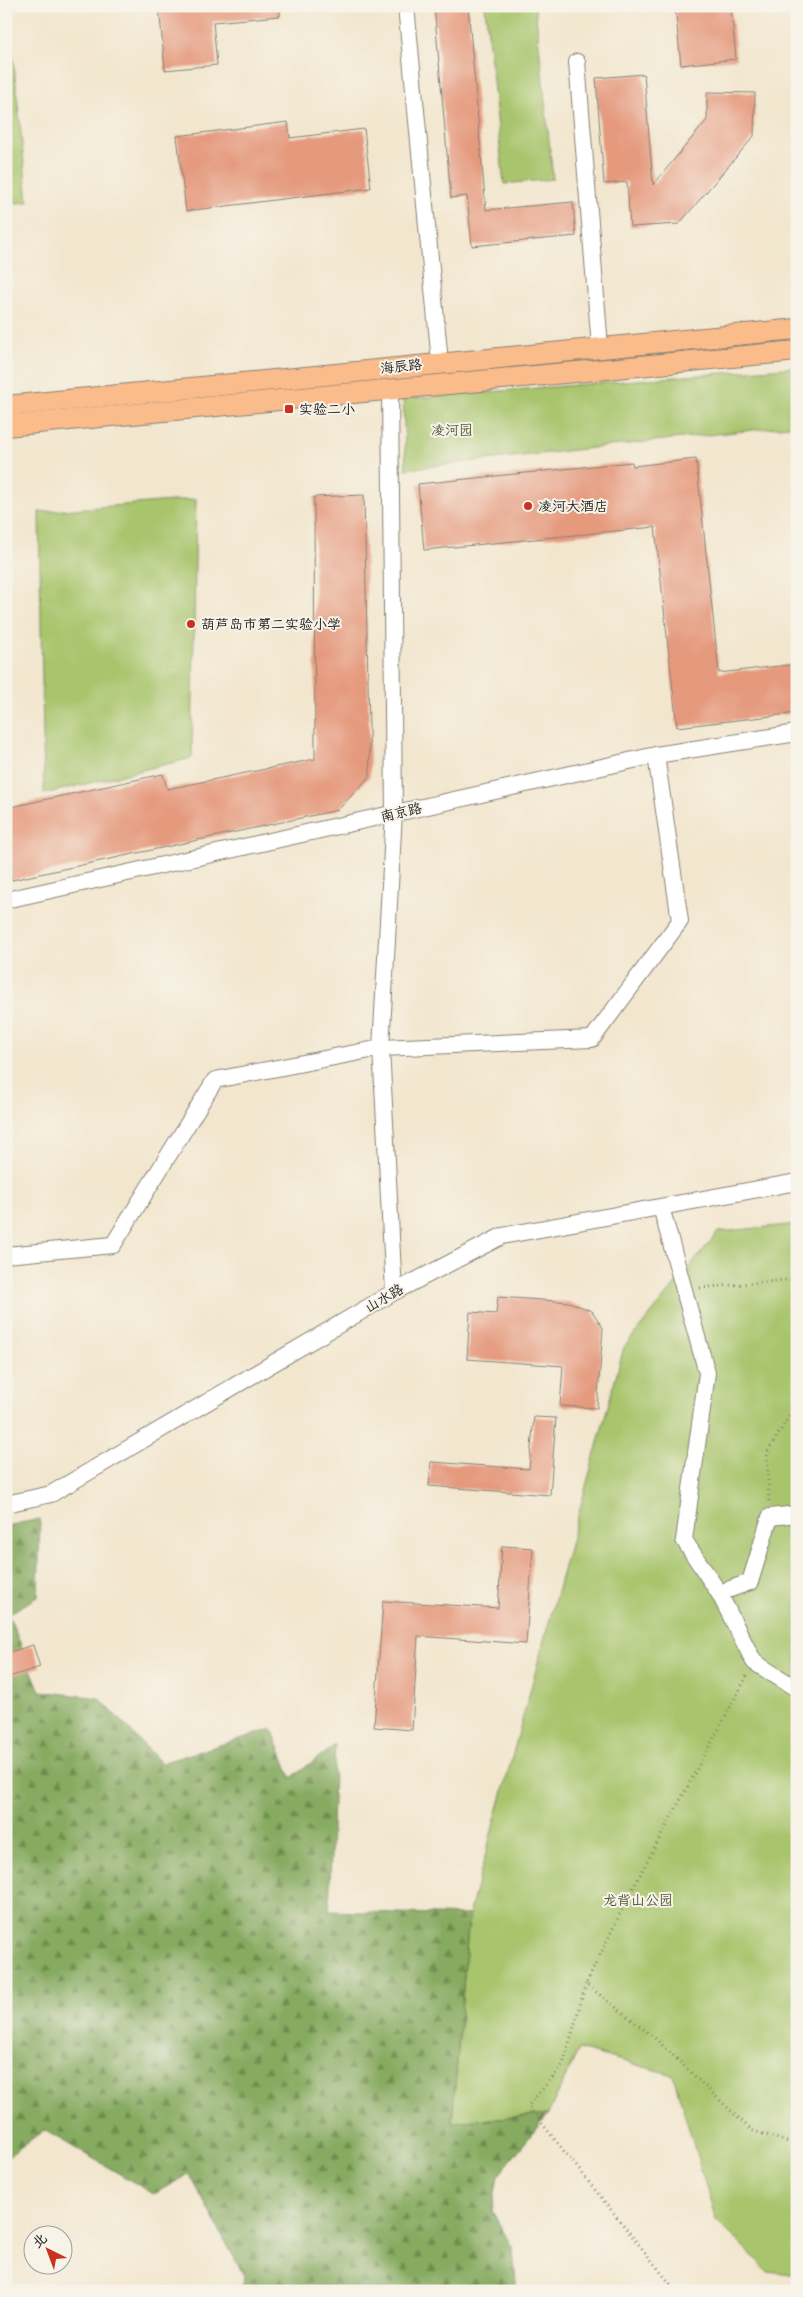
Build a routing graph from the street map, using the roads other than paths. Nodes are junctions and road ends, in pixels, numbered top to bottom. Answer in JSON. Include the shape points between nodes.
{"nodes":[{"id":1,"x":406,"y":6,"type":"edge"},
{"id":2,"x":577,"y":62,"type":"dead end"},
{"id":3,"x":797,"y":329,"type":"edge"},
{"id":4,"x":600,"y":347,"type":"junction"},
{"id":5,"x":797,"y":351,"type":"edge"},
{"id":6,"x":440,"y":362,"type":"junction"},
{"id":7,"x":390,"y":389,"type":"junction"},
{"id":8,"x":6,"y":406,"type":"edge"},
{"id":9,"x":6,"y":426,"type":"edge"},
{"id":10,"x":797,"y":733,"type":"edge"},
{"id":11,"x":656,"y":755,"type":"junction"},
{"id":12,"x":394,"y":813,"type":"junction"},
{"id":13,"x":6,"y":900,"type":"edge"},
{"id":14,"x":381,"y":1048,"type":"junction"},
{"id":15,"x":797,"y":1182,"type":"edge"},
{"id":16,"x":661,"y":1207,"type":"junction"},
{"id":17,"x":6,"y":1255,"type":"edge"},
{"id":18,"x":394,"y":1292,"type":"junction"},
{"id":19,"x":6,"y":1504,"type":"edge"},
{"id":20,"x":797,"y":1514,"type":"edge"},
{"id":21,"x":719,"y":1593,"type":"junction"},
{"id":22,"x":797,"y":1690,"type":"edge"}],
"edges":[{"from":1,"to":6,"type":"street"},
{"from":2,"to":4,"type":"street"},
{"from":3,"to":4,"type":"main road","name":"海辰路"},
{"from":4,"to":6,"type":"main road","name":"海辰路"},
{"from":5,"to":7,"type":"main road","name":"海辰路"},
{"from":6,"to":8,"type":"main road","name":"海辰路"},
{"from":7,"to":9,"type":"main road","name":"海辰路"},
{"from":7,"to":12,"type":"street"},
{"from":10,"to":11,"type":"street","name":"南京路"},
{"from":11,"to":12,"type":"street","name":"南京路"},
{"from":11,"to":14,"type":"street","via":[[680,921],[592,1039]]},
{"from":12,"to":13,"type":"street","name":"南京路"},
{"from":12,"to":14,"type":"street"},
{"from":14,"to":17,"type":"street","via":[[216,1080],[113,1245]]},
{"from":14,"to":18,"type":"street"},
{"from":15,"to":16,"type":"street","name":"山水路"},
{"from":16,"to":18,"type":"street","name":"山水路","via":[[502,1236]]},
{"from":16,"to":21,"type":"street","via":[[707,1373],[684,1540]]},
{"from":18,"to":19,"type":"street","name":"山水路","via":[[51,1494]]},
{"from":20,"to":21,"type":"street","via":[[770,1517],[750,1582]]},
{"from":21,"to":22,"type":"street","via":[[754,1662]]}]}
